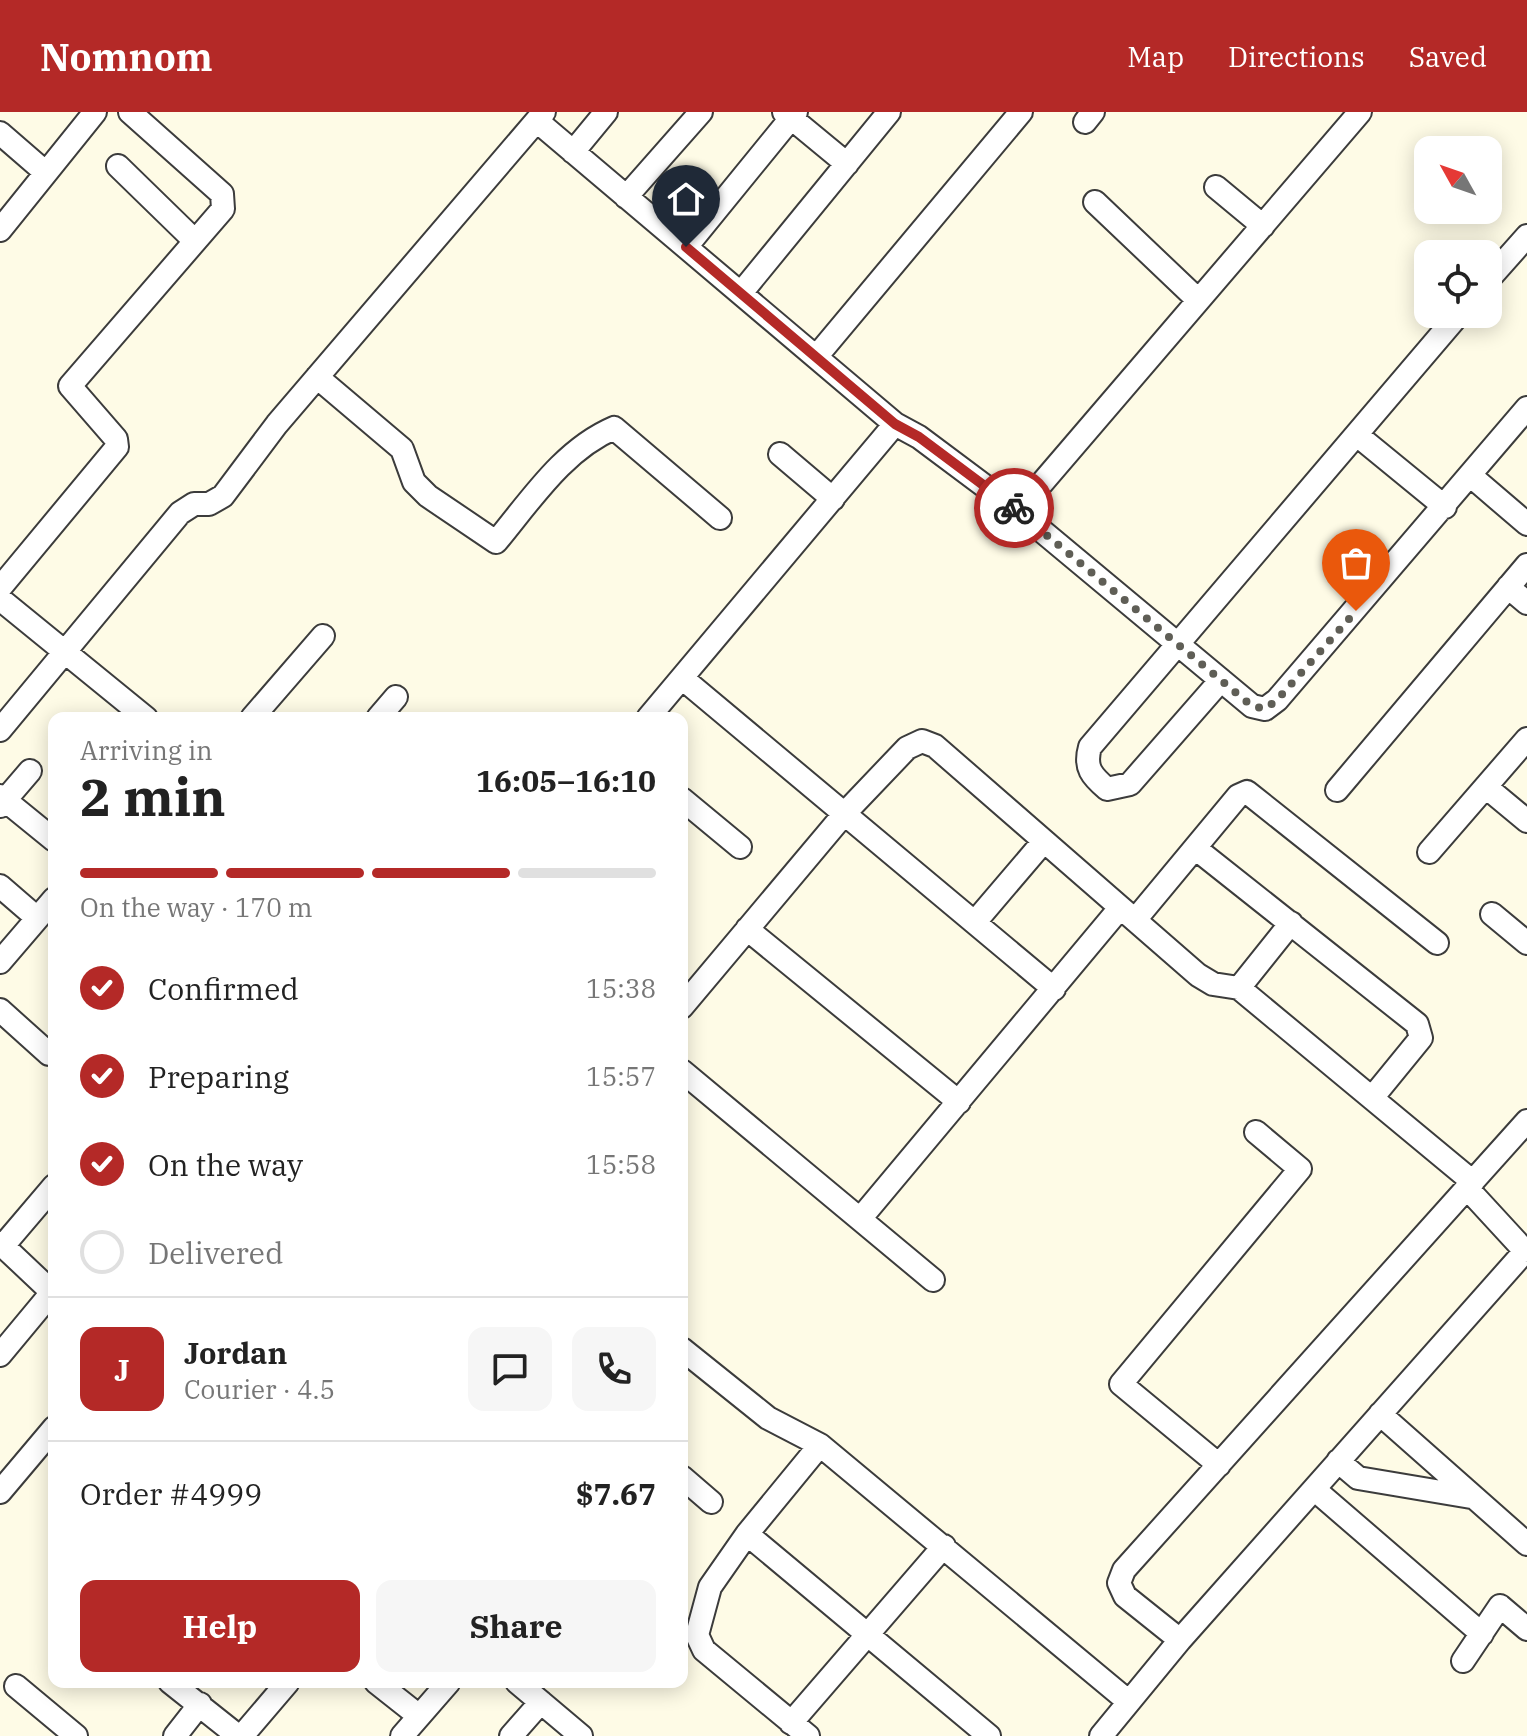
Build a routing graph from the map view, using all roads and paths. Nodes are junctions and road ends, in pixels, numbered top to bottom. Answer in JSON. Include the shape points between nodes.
{"nodes":[{"id":1,"x":95,"y":112,"type":"edge"},
{"id":2,"x":130,"y":112,"type":"edge"},
{"id":3,"x":606,"y":112,"type":"edge"},
{"id":4,"x":701,"y":112,"type":"edge"},
{"id":5,"x":889,"y":112,"type":"edge"},
{"id":6,"x":1021,"y":112,"type":"edge"},
{"id":7,"x":1360,"y":112,"type":"edge"},
{"id":8,"x":790,"y":114,"type":"edge"},
{"id":9,"x":540,"y":117,"type":"edge"},
{"id":10,"x":0,"y":133,"type":"edge"},
{"id":11,"x":573,"y":152,"type":"junction"},
{"id":12,"x":847,"y":164,"type":"junction"},
{"id":13,"x":118,"y":166,"type":"dead end"},
{"id":14,"x":45,"y":172,"type":"junction"},
{"id":15,"x":1216,"y":187,"type":"dead end"},
{"id":16,"x":626,"y":197,"type":"junction"},
{"id":17,"x":1095,"y":202,"type":"dead end"},
{"id":18,"x":1263,"y":226,"type":"junction"},
{"id":19,"x":0,"y":230,"type":"edge"},
{"id":20,"x":1527,"y":236,"type":"edge"},
{"id":21,"x":195,"y":241,"type":"junction"},
{"id":22,"x":686,"y":247,"type":"junction"},
{"id":23,"x":1502,"y":264,"type":"edge"},
{"id":24,"x":741,"y":293,"type":"junction"},
{"id":25,"x":1198,"y":300,"type":"junction"},
{"id":26,"x":1447,"y":328,"type":"edge"},
{"id":27,"x":816,"y":357,"type":"junction"},
{"id":28,"x":317,"y":377,"type":"junction"},
{"id":29,"x":1527,"y":408,"type":"edge"},
{"id":30,"x":895,"y":424,"type":"junction"},
{"id":31,"x":1357,"y":435,"type":"junction"},
{"id":32,"x":780,"y":454,"type":"dead end"},
{"id":33,"x":1471,"y":476,"type":"junction"},
{"id":34,"x":833,"y":499,"type":"junction"},
{"id":35,"x":1445,"y":507,"type":"junction"},
{"id":36,"x":1018,"y":511,"type":"junction"},
{"id":37,"x":720,"y":518,"type":"dead end"},
{"id":38,"x":1527,"y":524,"type":"edge"},
{"id":39,"x":1527,"y":565,"type":"edge"},
{"id":40,"x":1508,"y":587,"type":"junction"},
{"id":41,"x":0,"y":588,"type":"edge"},
{"id":42,"x":0,"y":599,"type":"edge"},
{"id":43,"x":1527,"y":603,"type":"edge"},
{"id":44,"x":323,"y":636,"type":"dead end"},
{"id":45,"x":1179,"y":644,"type":"junction"},
{"id":46,"x":65,"y":652,"type":"junction"},
{"id":47,"x":682,"y":678,"type":"junction"},
{"id":48,"x":1221,"y":680,"type":"junction"},
{"id":49,"x":396,"y":697,"type":"dead end"},
{"id":50,"x":139,"y":712,"type":"edge"},
{"id":51,"x":257,"y":712,"type":"edge"},
{"id":52,"x":383,"y":712,"type":"edge"},
{"id":53,"x":653,"y":712,"type":"edge"},
{"id":54,"x":0,"y":730,"type":"edge"},
{"id":55,"x":1527,"y":739,"type":"edge"},
{"id":56,"x":30,"y":771,"type":"dead end"},
{"id":57,"x":1486,"y":787,"type":"junction"},
{"id":58,"x":1337,"y":790,"type":"dead end"},
{"id":59,"x":2,"y":801,"type":"edge"},
{"id":60,"x":688,"y":804,"type":"edge"},
{"id":61,"x":845,"y":813,"type":"junction"},
{"id":62,"x":1527,"y":821,"type":"edge"},
{"id":63,"x":48,"y":836,"type":"edge"},
{"id":64,"x":1044,"y":841,"type":"junction"},
{"id":65,"x":740,"y":847,"type":"dead end"},
{"id":66,"x":1195,"y":848,"type":"junction"},
{"id":67,"x":1429,"y":852,"type":"dead end"},
{"id":68,"x":0,"y":886,"type":"edge"},
{"id":69,"x":48,"y":906,"type":"edge"},
{"id":70,"x":1127,"y":914,"type":"junction"},
{"id":71,"x":1492,"y":914,"type":"dead end"},
{"id":72,"x":37,"y":918,"type":"junction"},
{"id":73,"x":975,"y":922,"type":"junction"},
{"id":74,"x":1291,"y":923,"type":"junction"},
{"id":75,"x":747,"y":929,"type":"junction"},
{"id":76,"x":1437,"y":943,"type":"dead end"},
{"id":77,"x":1527,"y":943,"type":"edge"},
{"id":78,"x":0,"y":962,"type":"edge"},
{"id":79,"x":1239,"y":988,"type":"junction"},
{"id":80,"x":1054,"y":989,"type":"junction"},
{"id":81,"x":688,"y":1000,"type":"edge"},
{"id":82,"x":0,"y":1010,"type":"edge"},
{"id":83,"x":48,"y":1053,"type":"edge"},
{"id":84,"x":688,"y":1076,"type":"edge"},
{"id":85,"x":1372,"y":1098,"type":"junction"},
{"id":86,"x":959,"y":1102,"type":"junction"},
{"id":87,"x":1527,"y":1121,"type":"edge"},
{"id":88,"x":1256,"y":1132,"type":"dead end"},
{"id":89,"x":1470,"y":1185,"type":"junction"},
{"id":90,"x":48,"y":1193,"type":"edge"},
{"id":91,"x":860,"y":1219,"type":"junction"},
{"id":92,"x":1,"y":1245,"type":"edge"},
{"id":93,"x":1526,"y":1250,"type":"edge"},
{"id":94,"x":933,"y":1280,"type":"dead end"},
{"id":95,"x":48,"y":1287,"type":"edge"},
{"id":96,"x":48,"y":1298,"type":"edge"},
{"id":97,"x":688,"y":1354,"type":"edge"},
{"id":98,"x":0,"y":1355,"type":"edge"},
{"id":99,"x":1380,"y":1414,"type":"junction"},
{"id":100,"x":48,"y":1435,"type":"edge"},
{"id":101,"x":820,"y":1445,"type":"junction"},
{"id":102,"x":1338,"y":1461,"type":"junction"},
{"id":103,"x":1219,"y":1465,"type":"junction"},
{"id":104,"x":688,"y":1482,"type":"edge"},
{"id":105,"x":1314,"y":1489,"type":"junction"},
{"id":106,"x":0,"y":1492,"type":"edge"},
{"id":107,"x":1471,"y":1497,"type":"junction"},
{"id":108,"x":711,"y":1502,"type":"dead end"},
{"id":109,"x":747,"y":1534,"type":"junction"},
{"id":110,"x":1527,"y":1544,"type":"edge"},
{"id":111,"x":944,"y":1546,"type":"junction"},
{"id":112,"x":1527,"y":1629,"type":"edge"},
{"id":113,"x":866,"y":1634,"type":"junction"},
{"id":114,"x":1482,"y":1634,"type":"junction"},
{"id":115,"x":1180,"y":1640,"type":"junction"},
{"id":116,"x":1463,"y":1661,"type":"dead end"},
{"id":117,"x":16,"y":1686,"type":"dead end"},
{"id":118,"x":179,"y":1688,"type":"edge"},
{"id":119,"x":283,"y":1688,"type":"edge"},
{"id":120,"x":384,"y":1688,"type":"edge"},
{"id":121,"x":444,"y":1688,"type":"edge"},
{"id":122,"x":524,"y":1688,"type":"edge"},
{"id":123,"x":541,"y":1702,"type":"junction"},
{"id":124,"x":1129,"y":1702,"type":"junction"},
{"id":125,"x":200,"y":1704,"type":"junction"},
{"id":126,"x":419,"y":1716,"type":"junction"},
{"id":127,"x":800,"y":1730,"type":"edge"},
{"id":128,"x":76,"y":1736,"type":"edge"},
{"id":129,"x":175,"y":1736,"type":"edge"},
{"id":130,"x":240,"y":1736,"type":"edge"},
{"id":131,"x":402,"y":1736,"type":"edge"},
{"id":132,"x":511,"y":1736,"type":"edge"},
{"id":133,"x":581,"y":1736,"type":"edge"},
{"id":134,"x":989,"y":1736,"type":"edge"},
{"id":135,"x":1101,"y":1736,"type":"edge"}],
"edges":[{"from":1,"to":14,"type":"street"},
{"from":2,"to":21,"type":"street","via":[[222,194],[223,209]]},
{"from":3,"to":11,"type":"street"},
{"from":4,"to":16,"type":"street"},
{"from":5,"to":12,"type":"street"},
{"from":6,"to":27,"type":"street"},
{"from":7,"to":18,"type":"street"},
{"from":8,"to":12,"type":"street"},
{"from":8,"to":22,"type":"street"},
{"from":9,"to":11,"type":"street"},
{"from":9,"to":28,"type":"street"},
{"from":10,"to":14,"type":"street"},
{"from":11,"to":16,"type":"street"},
{"from":12,"to":24,"type":"street"},
{"from":13,"to":21,"type":"street"},
{"from":14,"to":19,"type":"street"},
{"from":15,"to":18,"type":"street"},
{"from":16,"to":22,"type":"street"},
{"from":17,"to":25,"type":"street"},
{"from":18,"to":25,"type":"street"},
{"from":20,"to":23,"type":"street"},
{"from":21,"to":41,"type":"street","via":[[70,386],[116,439],[117,447]]},
{"from":22,"to":24,"type":"street"},
{"from":24,"to":27,"type":"street"},
{"from":25,"to":36,"type":"street"},
{"from":26,"to":31,"type":"street"},
{"from":27,"to":30,"type":"street"},
{"from":28,"to":37,"type":"street","via":[[402,449],[414,482],[428,496],[496,542],[556,470],[594,437],[614,428]]},
{"from":28,"to":46,"type":"street","via":[[223,496],[180,513]]},
{"from":29,"to":33,"type":"street"},
{"from":30,"to":34,"type":"street"},
{"from":30,"to":36,"type":"street"},
{"from":31,"to":35,"type":"street"},
{"from":31,"to":45,"type":"street"},
{"from":32,"to":34,"type":"street"},
{"from":33,"to":35,"type":"street"},
{"from":33,"to":38,"type":"street"},
{"from":34,"to":47,"type":"street"},
{"from":35,"to":48,"type":"street","via":[[1277,700],[1265,709],[1252,706]]},
{"from":36,"to":45,"type":"street"},
{"from":39,"to":40,"type":"street"},
{"from":40,"to":43,"type":"street"},
{"from":40,"to":58,"type":"street"},
{"from":42,"to":46,"type":"street"},
{"from":44,"to":51,"type":"street"},
{"from":45,"to":48,"type":"street"},
{"from":45,"to":48,"type":"street","via":[[1090,747],[1086,761],[1091,775],[1107,789],[1130,784]]},
{"from":46,"to":50,"type":"street"},
{"from":46,"to":54,"type":"street"},
{"from":47,"to":53,"type":"street"},
{"from":47,"to":61,"type":"street"},
{"from":49,"to":52,"type":"street"},
{"from":55,"to":57,"type":"street"},
{"from":56,"to":59,"type":"street"},
{"from":57,"to":62,"type":"street"},
{"from":57,"to":67,"type":"street"},
{"from":59,"to":63,"type":"street"},
{"from":60,"to":65,"type":"street"},
{"from":61,"to":64,"type":"street","via":[[907,748],[922,741],[935,746]]},
{"from":61,"to":73,"type":"street"},
{"from":61,"to":75,"type":"street"},
{"from":64,"to":70,"type":"street"},
{"from":64,"to":73,"type":"street"},
{"from":66,"to":70,"type":"street"},
{"from":66,"to":74,"type":"street"},
{"from":66,"to":76,"type":"street","via":[[1247,792]]},
{"from":68,"to":72,"type":"street"},
{"from":69,"to":72,"type":"street"},
{"from":70,"to":79,"type":"street","via":[[1198,975],[1213,984]]},
{"from":70,"to":80,"type":"street"},
{"from":71,"to":77,"type":"street"},
{"from":72,"to":78,"type":"street"},
{"from":73,"to":80,"type":"street"},
{"from":74,"to":79,"type":"street"},
{"from":74,"to":85,"type":"street","via":[[1422,1031]]},
{"from":75,"to":81,"type":"street"},
{"from":75,"to":86,"type":"street"},
{"from":79,"to":85,"type":"street"},
{"from":80,"to":86,"type":"street"},
{"from":82,"to":83,"type":"street"},
{"from":84,"to":91,"type":"street"},
{"from":85,"to":89,"type":"street"},
{"from":86,"to":91,"type":"street"},
{"from":87,"to":89,"type":"street"},
{"from":88,"to":103,"type":"street","via":[[1300,1169],[1121,1384]]},
{"from":89,"to":93,"type":"street"},
{"from":89,"to":103,"type":"street"},
{"from":90,"to":92,"type":"street"},
{"from":91,"to":94,"type":"street"},
{"from":92,"to":95,"type":"street"},
{"from":93,"to":99,"type":"street"},
{"from":96,"to":98,"type":"street"},
{"from":97,"to":101,"type":"street","via":[[768,1418]]},
{"from":99,"to":102,"type":"street"},
{"from":99,"to":107,"type":"street"},
{"from":100,"to":106,"type":"street"},
{"from":101,"to":109,"type":"street"},
{"from":101,"to":111,"type":"street"},
{"from":102,"to":105,"type":"street"},
{"from":102,"to":107,"type":"street","via":[[1358,1478]]},
{"from":103,"to":115,"type":"street","via":[[1124,1570],[1119,1583],[1125,1596]]},
{"from":104,"to":108,"type":"street"},
{"from":105,"to":114,"type":"street"},
{"from":105,"to":115,"type":"street"},
{"from":107,"to":110,"type":"street"},
{"from":109,"to":113,"type":"street"},
{"from":109,"to":127,"type":"street","via":[[710,1587],[697,1635],[704,1650]]},
{"from":111,"to":113,"type":"street"},
{"from":111,"to":124,"type":"street"},
{"from":112,"to":114,"type":"street","via":[[1500,1606]]},
{"from":113,"to":127,"type":"street"},
{"from":113,"to":134,"type":"street"},
{"from":114,"to":116,"type":"street"},
{"from":115,"to":124,"type":"street"},
{"from":117,"to":128,"type":"street"},
{"from":118,"to":125,"type":"street"},
{"from":119,"to":130,"type":"street"},
{"from":120,"to":126,"type":"street"},
{"from":121,"to":126,"type":"street"},
{"from":122,"to":123,"type":"street"},
{"from":123,"to":132,"type":"street"},
{"from":123,"to":133,"type":"street"},
{"from":124,"to":135,"type":"street"},
{"from":125,"to":129,"type":"street"},
{"from":125,"to":130,"type":"street"},
{"from":126,"to":131,"type":"street"}]}
